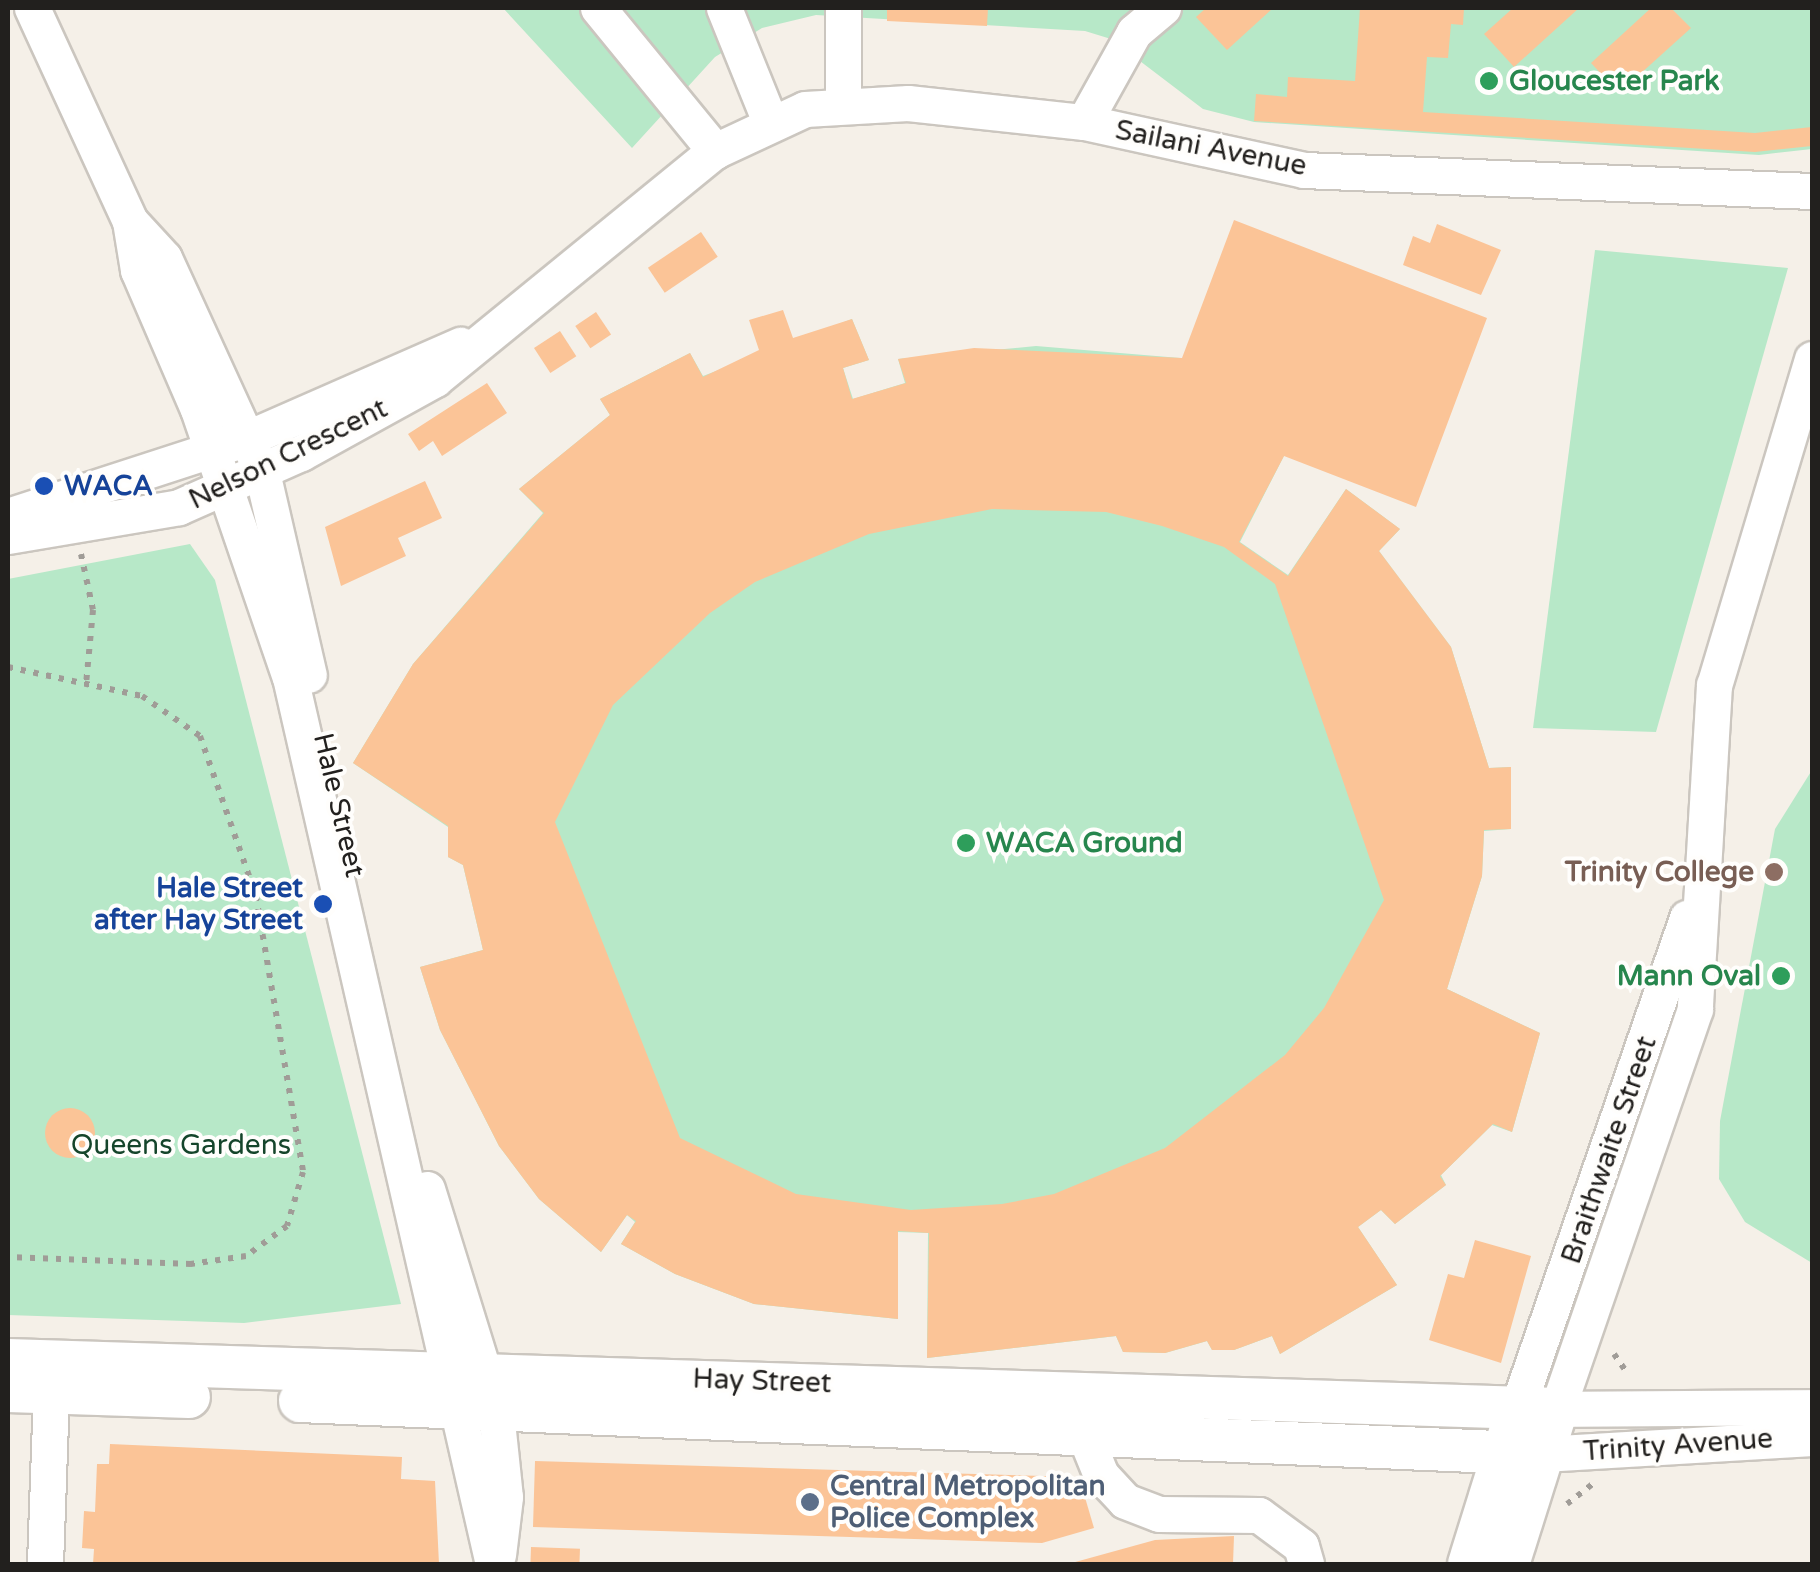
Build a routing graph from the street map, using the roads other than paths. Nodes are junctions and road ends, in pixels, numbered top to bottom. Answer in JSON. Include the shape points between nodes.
{"nodes":[{"id":1,"x":32,"y":8,"type":"edge"},
{"id":2,"x":598,"y":8,"type":"edge"},
{"id":3,"x":724,"y":8,"type":"edge"},
{"id":4,"x":843,"y":8,"type":"edge"},
{"id":5,"x":1163,"y":8,"type":"edge"},
{"id":6,"x":843,"y":102,"type":"junction"},
{"id":7,"x":770,"y":122,"type":"junction"},
{"id":8,"x":1084,"y":122,"type":"junction"},
{"id":9,"x":701,"y":161,"type":"junction"},
{"id":10,"x":1812,"y":191,"type":"edge"},
{"id":11,"x":130,"y":222,"type":"junction"},
{"id":12,"x":489,"y":334,"type":"junction"},
{"id":13,"x":1812,"y":359,"type":"edge"},
{"id":14,"x":248,"y":438,"type":"junction"},
{"id":15,"x":213,"y":450,"type":"junction"},
{"id":16,"x":262,"y":472,"type":"junction"},
{"id":17,"x":224,"y":491,"type":"junction"},
{"id":18,"x":8,"y":516,"type":"edge"},
{"id":19,"x":8,"y":536,"type":"edge"},
{"id":20,"x":8,"y":1360,"type":"edge"},
{"id":21,"x":8,"y":1391,"type":"edge"},
{"id":22,"x":51,"y":1392,"type":"junction"},
{"id":23,"x":472,"y":1392,"type":"junction"},
{"id":24,"x":1812,"y":1407,"type":"edge"},
{"id":25,"x":1537,"y":1409,"type":"junction"},
{"id":26,"x":1083,"y":1431,"type":"junction"},
{"id":27,"x":1812,"y":1438,"type":"edge"},
{"id":28,"x":1523,"y":1453,"type":"junction"},
{"id":29,"x":46,"y":1564,"type":"edge"},
{"id":30,"x":494,"y":1564,"type":"edge"},
{"id":31,"x":1306,"y":1564,"type":"edge"},
{"id":32,"x":1468,"y":1564,"type":"edge"},
{"id":33,"x":1508,"y":1564,"type":"edge"}],
"edges":[{"from":1,"to":11,"type":"street","name":"Hale Street"},
{"from":2,"to":9,"type":"street"},
{"from":3,"to":7,"type":"street"},
{"from":4,"to":6,"type":"street"},
{"from":5,"to":8,"type":"street","via":[[1134,32]]},
{"from":6,"to":7,"type":"street","name":"Sailani Avenue"},
{"from":6,"to":8,"type":"street","name":"Sailani Avenue"},
{"from":7,"to":9,"type":"street","name":"Sailani Avenue"},
{"from":8,"to":10,"type":"street","name":"Sailani Avenue","via":[[1304,170]]},
{"from":9,"to":12,"type":"street","name":"Nelson Crescent"},
{"from":11,"to":14,"type":"street","name":"Hale Street","via":[[164,258]]},
{"from":11,"to":15,"type":"street","name":"Hale Street","via":[[138,270]]},
{"from":12,"to":14,"type":"street","name":"Nelson Crescent"},
{"from":12,"to":16,"type":"street","name":"Nelson Crescent","via":[[435,380]]},
{"from":13,"to":25,"type":"street","name":"Braithwaite Street","via":[[1714,686],[1697,888]]},
{"from":14,"to":15,"type":"street","name":"Nelson Crescent"},
{"from":14,"to":16,"type":"street","name":"Hale Street"},
{"from":15,"to":17,"type":"street","name":"Hale Street"},
{"from":15,"to":18,"type":"street","name":"Nelson Crescent"},
{"from":16,"to":17,"type":"street","name":"Nelson Crescent"},
{"from":16,"to":23,"type":"street","name":"Hale Street"},
{"from":17,"to":19,"type":"street","name":"Nelson Crescent","via":[[55,534]]},
{"from":17,"to":23,"type":"street","name":"Hale Street","via":[[290,677]]},
{"from":20,"to":23,"type":"main road","name":"Hay Street"},
{"from":21,"to":22,"type":"main road","name":"Hay Street"},
{"from":22,"to":23,"type":"main road","name":"Hay Street"},
{"from":22,"to":29,"type":"street"},
{"from":23,"to":25,"type":"main road","name":"Hay Street"},
{"from":23,"to":26,"type":"main road","name":"Hay Street"},
{"from":23,"to":30,"type":"street","via":[[505,1497]]},
{"from":24,"to":25,"type":"street","name":"Trinity Avenue"},
{"from":25,"to":28,"type":"main road"},
{"from":26,"to":28,"type":"main road","name":"Hay Street"},
{"from":26,"to":31,"type":"street","via":[[1101,1475],[1126,1501],[1159,1514],[1260,1516],[1300,1546]]},
{"from":27,"to":28,"type":"street","name":"Trinity Avenue"},
{"from":28,"to":32,"type":"main road"},
{"from":28,"to":33,"type":"main road"}]}
